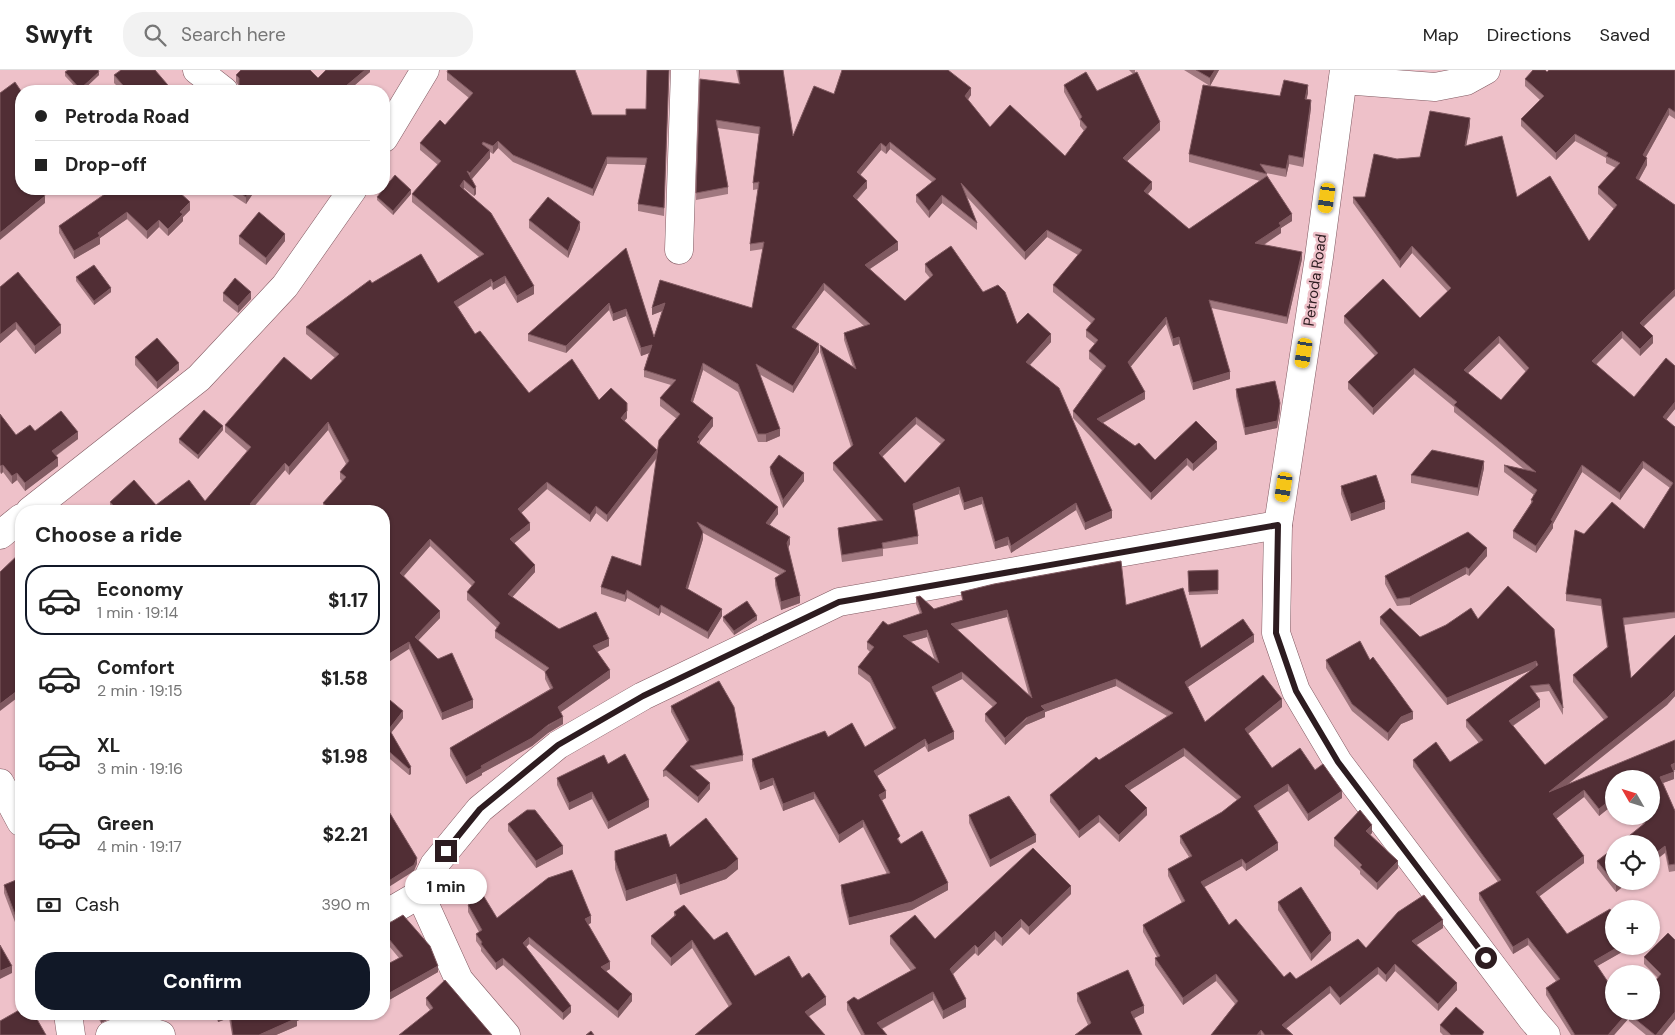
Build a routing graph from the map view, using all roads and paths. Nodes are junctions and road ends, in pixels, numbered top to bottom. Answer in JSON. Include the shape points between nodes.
{"nodes":[{"id":1,"x":197,"y":70,"type":"edge"},
{"id":2,"x":425,"y":70,"type":"edge"},
{"id":3,"x":684,"y":70,"type":"edge"},
{"id":4,"x":1486,"y":70,"type":"edge"},
{"id":5,"x":1343,"y":75,"type":"edge"},
{"id":6,"x":216,"y":85,"type":"edge"},
{"id":7,"x":390,"y":128,"type":"edge"},
{"id":8,"x":348,"y":195,"type":"edge"},
{"id":9,"x":680,"y":250,"type":"dead end"},
{"id":10,"x":38,"y":505,"type":"edge"},
{"id":11,"x":15,"y":523,"type":"edge"},
{"id":12,"x":1278,"y":525,"type":"junction"},
{"id":13,"x":0,"y":535,"type":"edge"},
{"id":14,"x":0,"y":783,"type":"edge"},
{"id":15,"x":15,"y":811,"type":"edge"},
{"id":16,"x":420,"y":894,"type":"junction"},
{"id":17,"x":390,"y":912,"type":"edge"},
{"id":18,"x":69,"y":1020,"type":"edge"},
{"id":19,"x":71,"y":1035,"type":"edge"},
{"id":20,"x":110,"y":1035,"type":"edge"},
{"id":21,"x":160,"y":1035,"type":"edge"},
{"id":22,"x":506,"y":1035,"type":"edge"},
{"id":23,"x":1546,"y":1035,"type":"edge"}],
"edges":[{"from":1,"to":6,"type":"street"},
{"from":2,"to":7,"type":"street"},
{"from":3,"to":9,"type":"street"},
{"from":4,"to":5,"type":"street","via":[[1466,81],[1435,88]]},
{"from":5,"to":12,"type":"street","name":"Petroda Road"},
{"from":8,"to":10,"type":"street","via":[[285,286],[199,378]]},
{"from":11,"to":13,"type":"street"},
{"from":12,"to":16,"type":"street","via":[[839,602],[643,696],[558,745],[480,809],[434,866]]},
{"from":12,"to":23,"type":"street","name":"Petroda Road","via":[[1276,633],[1296,691],[1338,762]]},
{"from":14,"to":15,"type":"street"},
{"from":16,"to":17,"type":"street"},
{"from":16,"to":22,"type":"street","via":[[459,980]]},
{"from":18,"to":19,"type":"street"},
{"from":20,"to":21,"type":"street","via":[[146,1030]]}]}
